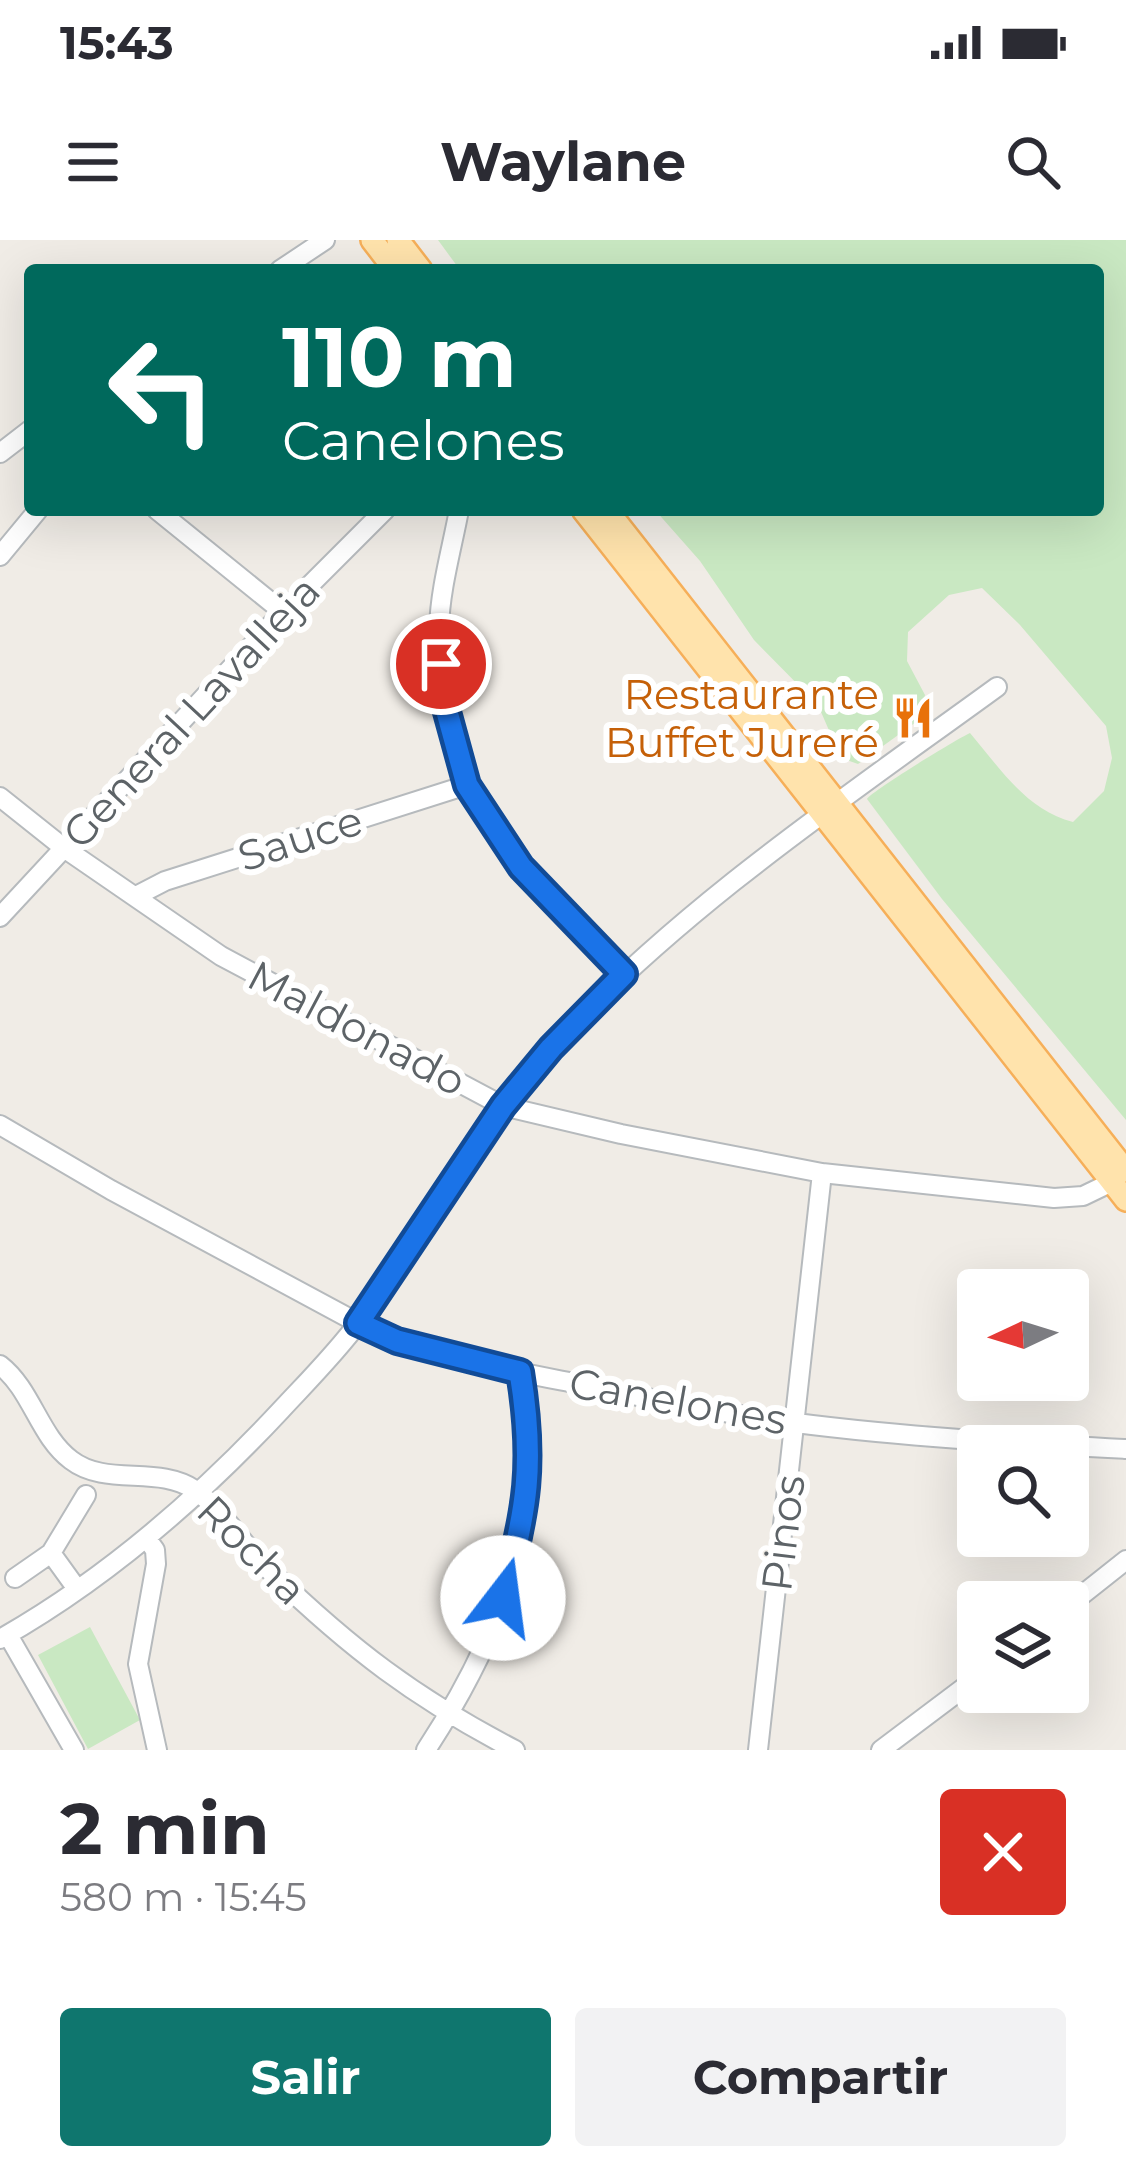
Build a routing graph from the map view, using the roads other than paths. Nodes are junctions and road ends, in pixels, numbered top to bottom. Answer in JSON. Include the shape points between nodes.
{"nodes":[{"id":1,"x":325,"y":240,"type":"edge"},
{"id":2,"x":372,"y":240,"type":"edge"},
{"id":3,"x":398,"y":240,"type":"edge"},
{"id":4,"x":289,"y":264,"type":"edge"},
{"id":5,"x":390,"y":264,"type":"edge"},
{"id":6,"x":416,"y":264,"type":"edge"},
{"id":7,"x":24,"y":435,"type":"edge"},
{"id":8,"x":0,"y":453,"type":"edge"},
{"id":9,"x":33,"y":516,"type":"edge"},
{"id":10,"x":164,"y":516,"type":"edge"},
{"id":11,"x":379,"y":516,"type":"edge"},
{"id":12,"x":458,"y":516,"type":"edge"},
{"id":13,"x":588,"y":516,"type":"edge"},
{"id":14,"x":611,"y":516,"type":"edge"},
{"id":15,"x":0,"y":556,"type":"edge"},
{"id":16,"x":283,"y":612,"type":"junction"},
{"id":17,"x":997,"y":687,"type":"dead end"},
{"id":18,"x":467,"y":785,"type":"junction"},
{"id":19,"x":0,"y":797,"type":"edge"},
{"id":20,"x":829,"y":809,"type":"junction"},
{"id":21,"x":64,"y":848,"type":"junction"},
{"id":22,"x":136,"y":896,"type":"junction"},
{"id":23,"x":0,"y":917,"type":"edge"},
{"id":24,"x":624,"y":974,"type":"junction"},
{"id":25,"x":503,"y":1106,"type":"junction"},
{"id":26,"x":0,"y":1125,"type":"edge"},
{"id":27,"x":822,"y":1173,"type":"junction"},
{"id":28,"x":1121,"y":1184,"type":"edge"},
{"id":29,"x":358,"y":1323,"type":"junction"},
{"id":30,"x":0,"y":1365,"type":"edge"},
{"id":31,"x":520,"y":1372,"type":"junction"},
{"id":32,"x":796,"y":1423,"type":"junction"},
{"id":33,"x":1126,"y":1449,"type":"edge"},
{"id":34,"x":199,"y":1493,"type":"junction"},
{"id":35,"x":86,"y":1495,"type":"dead end"},
{"id":36,"x":147,"y":1539,"type":"junction"},
{"id":37,"x":51,"y":1553,"type":"junction"},
{"id":38,"x":1126,"y":1560,"type":"edge"},
{"id":39,"x":15,"y":1578,"type":"dead end"},
{"id":40,"x":77,"y":1589,"type":"junction"},
{"id":41,"x":1089,"y":1589,"type":"edge"},
{"id":42,"x":4,"y":1637,"type":"edge"},
{"id":43,"x":957,"y":1693,"type":"edge"},
{"id":44,"x":448,"y":1716,"type":"junction"},
{"id":45,"x":74,"y":1750,"type":"edge"},
{"id":46,"x":157,"y":1750,"type":"edge"},
{"id":47,"x":425,"y":1750,"type":"edge"},
{"id":48,"x":515,"y":1750,"type":"edge"},
{"id":49,"x":758,"y":1750,"type":"edge"},
{"id":50,"x":881,"y":1750,"type":"edge"}],
"edges":[{"from":1,"to":4,"type":"street"},
{"from":2,"to":5,"type":"main road"},
{"from":3,"to":6,"type":"main road"},
{"from":7,"to":8,"type":"street"},
{"from":9,"to":15,"type":"street"},
{"from":10,"to":16,"type":"street"},
{"from":11,"to":16,"type":"street","name":"General Lavalleja"},
{"from":12,"to":18,"type":"street","via":[[439,628],[444,701]]},
{"from":13,"to":20,"type":"main road"},
{"from":14,"to":20,"type":"main road"},
{"from":16,"to":21,"type":"street","name":"General Lavalleja"},
{"from":17,"to":20,"type":"street"},
{"from":18,"to":22,"type":"street","name":"Sauce"},
{"from":18,"to":24,"type":"street","via":[[521,867]]},
{"from":19,"to":21,"type":"street","name":"Maldonado"},
{"from":20,"to":24,"type":"street"},
{"from":20,"to":28,"type":"main road"},
{"from":21,"to":22,"type":"street","name":"Maldonado"},
{"from":21,"to":23,"type":"street","name":"General Lavalleja"},
{"from":22,"to":25,"type":"street","name":"Maldonado","via":[[221,956]]},
{"from":24,"to":25,"type":"street"},
{"from":25,"to":27,"type":"street","name":"Maldonado"},
{"from":25,"to":29,"type":"street"},
{"from":26,"to":29,"type":"street","name":"Canelones"},
{"from":27,"to":28,"type":"street","name":"Maldonado","via":[[1054,1198]]},
{"from":27,"to":32,"type":"street","name":"Pinos"},
{"from":29,"to":31,"type":"street","name":"Canelones"},
{"from":29,"to":34,"type":"street"},
{"from":30,"to":34,"type":"street","name":"Rocha","via":[[73,1461],[99,1472],[175,1480]]},
{"from":31,"to":32,"type":"street","name":"Canelones"},
{"from":31,"to":44,"type":"street","via":[[530,1432],[525,1516],[482,1655]]},
{"from":32,"to":33,"type":"street","name":"Canelones"},
{"from":32,"to":49,"type":"street","name":"Pinos"},
{"from":34,"to":36,"type":"street"},
{"from":34,"to":44,"type":"street","name":"Rocha","via":[[323,1621]]},
{"from":35,"to":37,"type":"street"},
{"from":36,"to":40,"type":"street"},
{"from":36,"to":46,"type":"street","via":[[156,1564],[138,1664]]},
{"from":37,"to":39,"type":"street"},
{"from":37,"to":40,"type":"street"},
{"from":38,"to":41,"type":"street"},
{"from":40,"to":42,"type":"street"},
{"from":42,"to":45,"type":"street"},
{"from":43,"to":50,"type":"street"},
{"from":44,"to":47,"type":"street"},
{"from":44,"to":48,"type":"street","name":"Rocha"}]}
